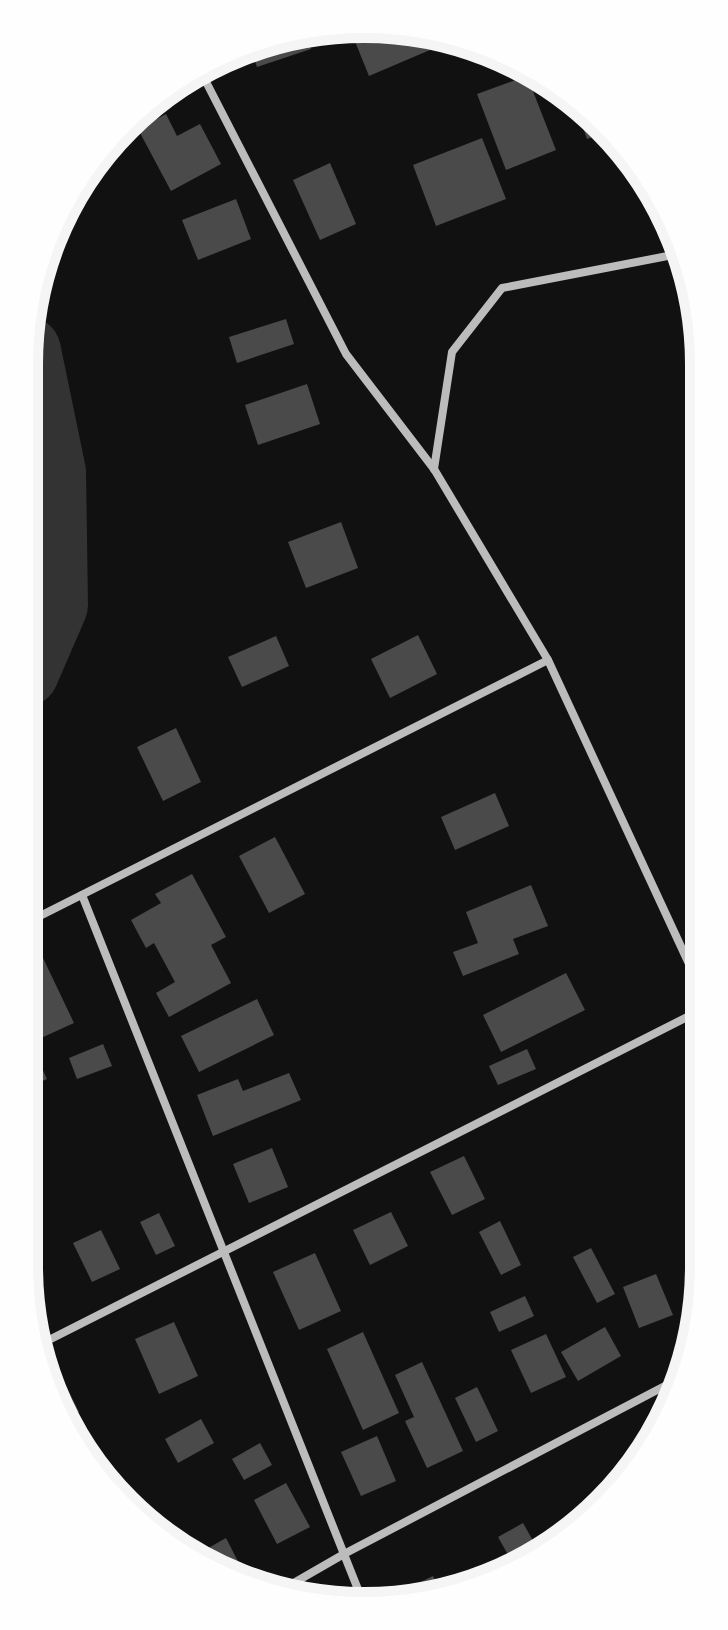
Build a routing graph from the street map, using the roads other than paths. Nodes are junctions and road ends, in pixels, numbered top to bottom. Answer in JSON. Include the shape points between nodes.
{"nodes":[{"id":1,"x":205,"y":80,"type":"edge"},
{"id":2,"x":671,"y":255,"type":"edge"},
{"id":3,"x":434,"y":469,"type":"junction"},
{"id":4,"x":548,"y":660,"type":"junction"},
{"id":5,"x":82,"y":895,"type":"junction"},
{"id":6,"x":38,"y":917,"type":"edge"},
{"id":7,"x":690,"y":966,"type":"edge"},
{"id":8,"x":690,"y":1016,"type":"edge"},
{"id":9,"x":222,"y":1253,"type":"junction"},
{"id":10,"x":47,"y":1341,"type":"edge"},
{"id":11,"x":668,"y":1385,"type":"edge"},
{"id":12,"x":344,"y":1554,"type":"junction"},
{"id":13,"x":292,"y":1584,"type":"edge"},
{"id":14,"x":359,"y":1592,"type":"edge"}],
"edges":[{"from":1,"to":3,"type":"street","via":[[346,354]]},
{"from":2,"to":3,"type":"street","via":[[502,288],[452,352]]},
{"from":3,"to":4,"type":"street"},
{"from":4,"to":5,"type":"street"},
{"from":4,"to":7,"type":"street"},
{"from":5,"to":6,"type":"street"},
{"from":5,"to":9,"type":"street"},
{"from":8,"to":9,"type":"street"},
{"from":9,"to":10,"type":"street"},
{"from":9,"to":12,"type":"street"},
{"from":11,"to":12,"type":"street"},
{"from":12,"to":13,"type":"street"},
{"from":12,"to":14,"type":"street"}]}
